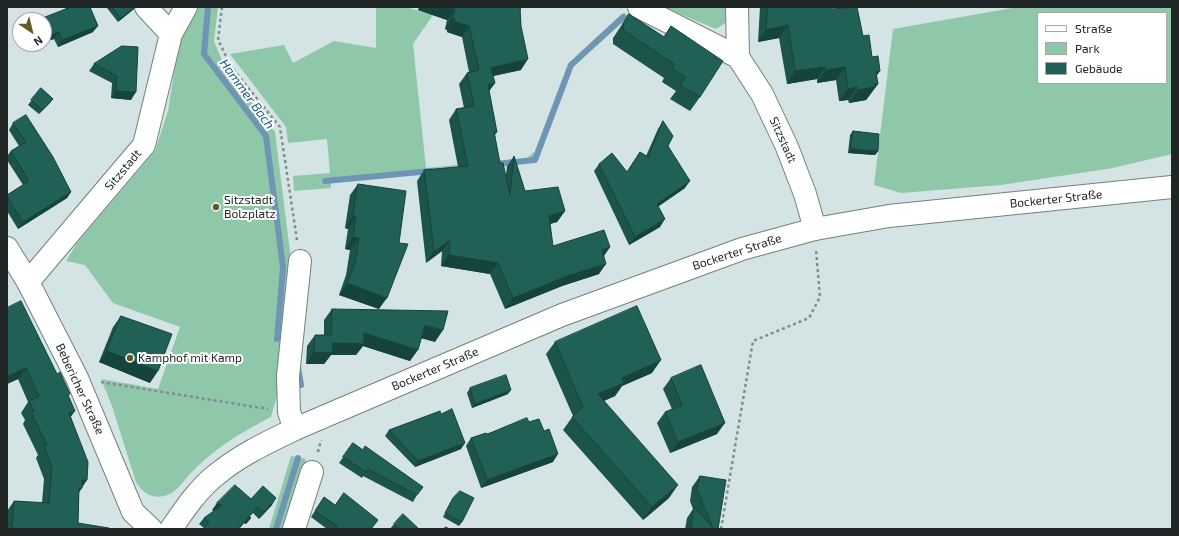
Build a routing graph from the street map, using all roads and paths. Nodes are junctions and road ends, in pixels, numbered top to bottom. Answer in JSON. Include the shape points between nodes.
{"nodes":[{"id":1,"x":146,"y":7,"type":"edge"},
{"id":2,"x":186,"y":7,"type":"edge"},
{"id":3,"x":222,"y":7,"type":"edge"},
{"id":4,"x":639,"y":7,"type":"edge"},
{"id":5,"x":737,"y":7,"type":"edge"},
{"id":6,"x":171,"y":34,"type":"junction"},
{"id":7,"x":738,"y":56,"type":"junction"},
{"id":8,"x":1172,"y":186,"type":"edge"},
{"id":9,"x":815,"y":229,"type":"junction"},
{"id":10,"x":7,"y":248,"type":"edge"},
{"id":11,"x":300,"y":261,"type":"joint"},
{"id":12,"x":28,"y":282,"type":"junction"},
{"id":13,"x":77,"y":378,"type":"junction"},
{"id":14,"x":328,"y":415,"type":"junction"},
{"id":15,"x":292,"y":420,"type":"junction"},
{"id":16,"x":312,"y":472,"type":"joint"},
{"id":17,"x":152,"y":529,"type":"edge"},
{"id":18,"x":171,"y":529,"type":"edge"},
{"id":19,"x":294,"y":529,"type":"edge"},
{"id":20,"x":721,"y":529,"type":"edge"}],
"edges":[{"from":1,"to":6,"type":"street"},
{"from":2,"to":6,"type":"street","name":"Sitzstadt"},
{"from":3,"to":11,"type":"path","via":[[218,40],[232,68],[280,128]]},
{"from":4,"to":7,"type":"street"},
{"from":5,"to":7,"type":"street"},
{"from":6,"to":12,"type":"street","name":"Sitzstadt","via":[[144,146]]},
{"from":7,"to":9,"type":"street","name":"Sitzstadt","via":[[762,94],[787,147]]},
{"from":8,"to":9,"type":"street","name":"Bockerter Straße","via":[[889,216]]},
{"from":9,"to":14,"type":"street","name":"Bockerter Straße","via":[[742,248],[562,315]]},
{"from":9,"to":20,"type":"path","via":[[820,297],[809,318],[753,341]]},
{"from":10,"to":12,"type":"street","name":"Bebericher Straße"},
{"from":11,"to":15,"type":"street","via":[[288,376]]},
{"from":12,"to":13,"type":"street","name":"Bebericher Straße"},
{"from":13,"to":15,"type":"path"},
{"from":13,"to":17,"type":"street","name":"Bebericher Straße","via":[[133,512]]},
{"from":14,"to":15,"type":"street"},
{"from":14,"to":16,"type":"path"},
{"from":15,"to":18,"type":"street","via":[[215,475],[186,507]]},
{"from":16,"to":19,"type":"street"}]}
